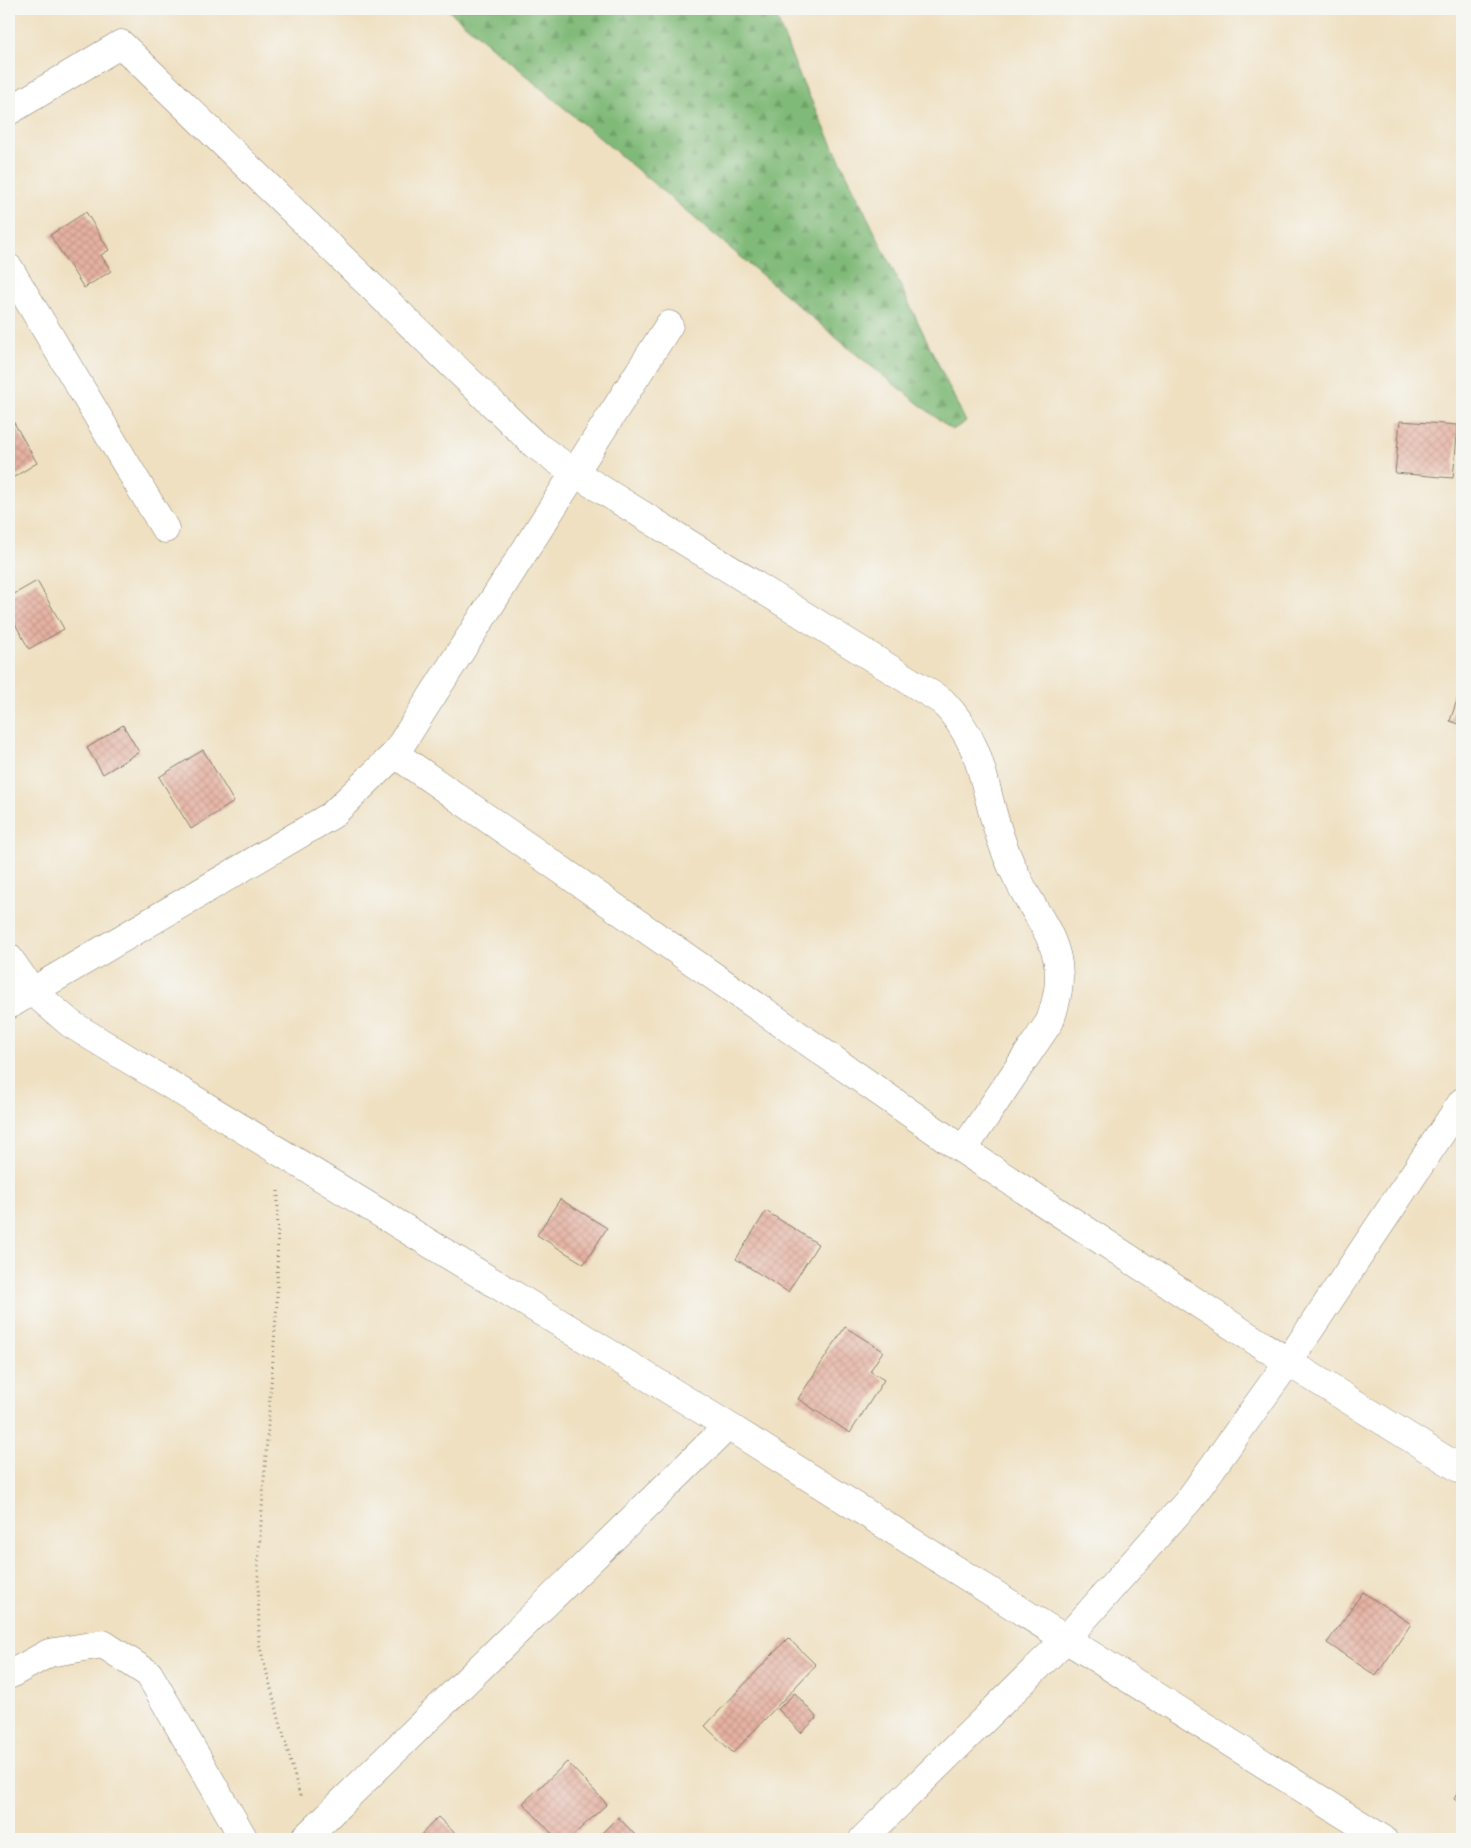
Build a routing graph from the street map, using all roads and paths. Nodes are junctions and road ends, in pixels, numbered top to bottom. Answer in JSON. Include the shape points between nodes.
{"nodes":[{"id":1,"x":9,"y":111,"type":"edge"},
{"id":2,"x":9,"y":268,"type":"edge"},
{"id":3,"x":669,"y":325,"type":"dead end"},
{"id":4,"x":575,"y":473,"type":"junction"},
{"id":5,"x":165,"y":529,"type":"dead end"},
{"id":6,"x":395,"y":754,"type":"junction"},
{"id":7,"x":9,"y":958,"type":"edge"},
{"id":8,"x":32,"y":991,"type":"junction"},
{"id":9,"x":9,"y":1005,"type":"edge"},
{"id":10,"x":1462,"y":1102,"type":"edge"},
{"id":11,"x":278,"y":1150,"type":"junction"},
{"id":12,"x":963,"y":1150,"type":"junction"},
{"id":13,"x":1288,"y":1362,"type":"junction"},
{"id":14,"x":728,"y":1426,"type":"junction"},
{"id":15,"x":1462,"y":1470,"type":"edge"},
{"id":16,"x":1064,"y":1640,"type":"junction"},
{"id":17,"x":9,"y":1675,"type":"edge"},
{"id":18,"x":310,"y":1834,"type":"edge"},
{"id":19,"x":244,"y":1839,"type":"edge"},
{"id":20,"x":863,"y":1839,"type":"edge"},
{"id":21,"x":1383,"y":1839,"type":"edge"}],
"edges":[{"from":1,"to":4,"type":"street","via":[[121,44],[534,444]]},
{"from":2,"to":5,"type":"street"},
{"from":3,"to":4,"type":"street"},
{"from":4,"to":6,"type":"street"},
{"from":4,"to":12,"type":"street","via":[[942,700],[968,732],[982,767],[990,807],[1003,845],[1053,942],[1060,976],[1058,998],[1050,1021]]},
{"from":6,"to":8,"type":"street","via":[[332,815]]},
{"from":6,"to":12,"type":"street"},
{"from":7,"to":8,"type":"street"},
{"from":8,"to":9,"type":"street"},
{"from":8,"to":11,"type":"street","via":[[71,1024]]},
{"from":10,"to":13,"type":"street"},
{"from":11,"to":14,"type":"street"},
{"from":11,"to":18,"type":"path","via":[[277,1302],[258,1564],[258,1644]]},
{"from":12,"to":13,"type":"street"},
{"from":13,"to":15,"type":"street"},
{"from":13,"to":16,"type":"street","via":[[1189,1500]]},
{"from":14,"to":16,"type":"street"},
{"from":14,"to":18,"type":"street"},
{"from":16,"to":20,"type":"street"},
{"from":16,"to":21,"type":"street"},
{"from":17,"to":19,"type":"street","via":[[49,1653],[104,1644],[149,1674]]}]}
